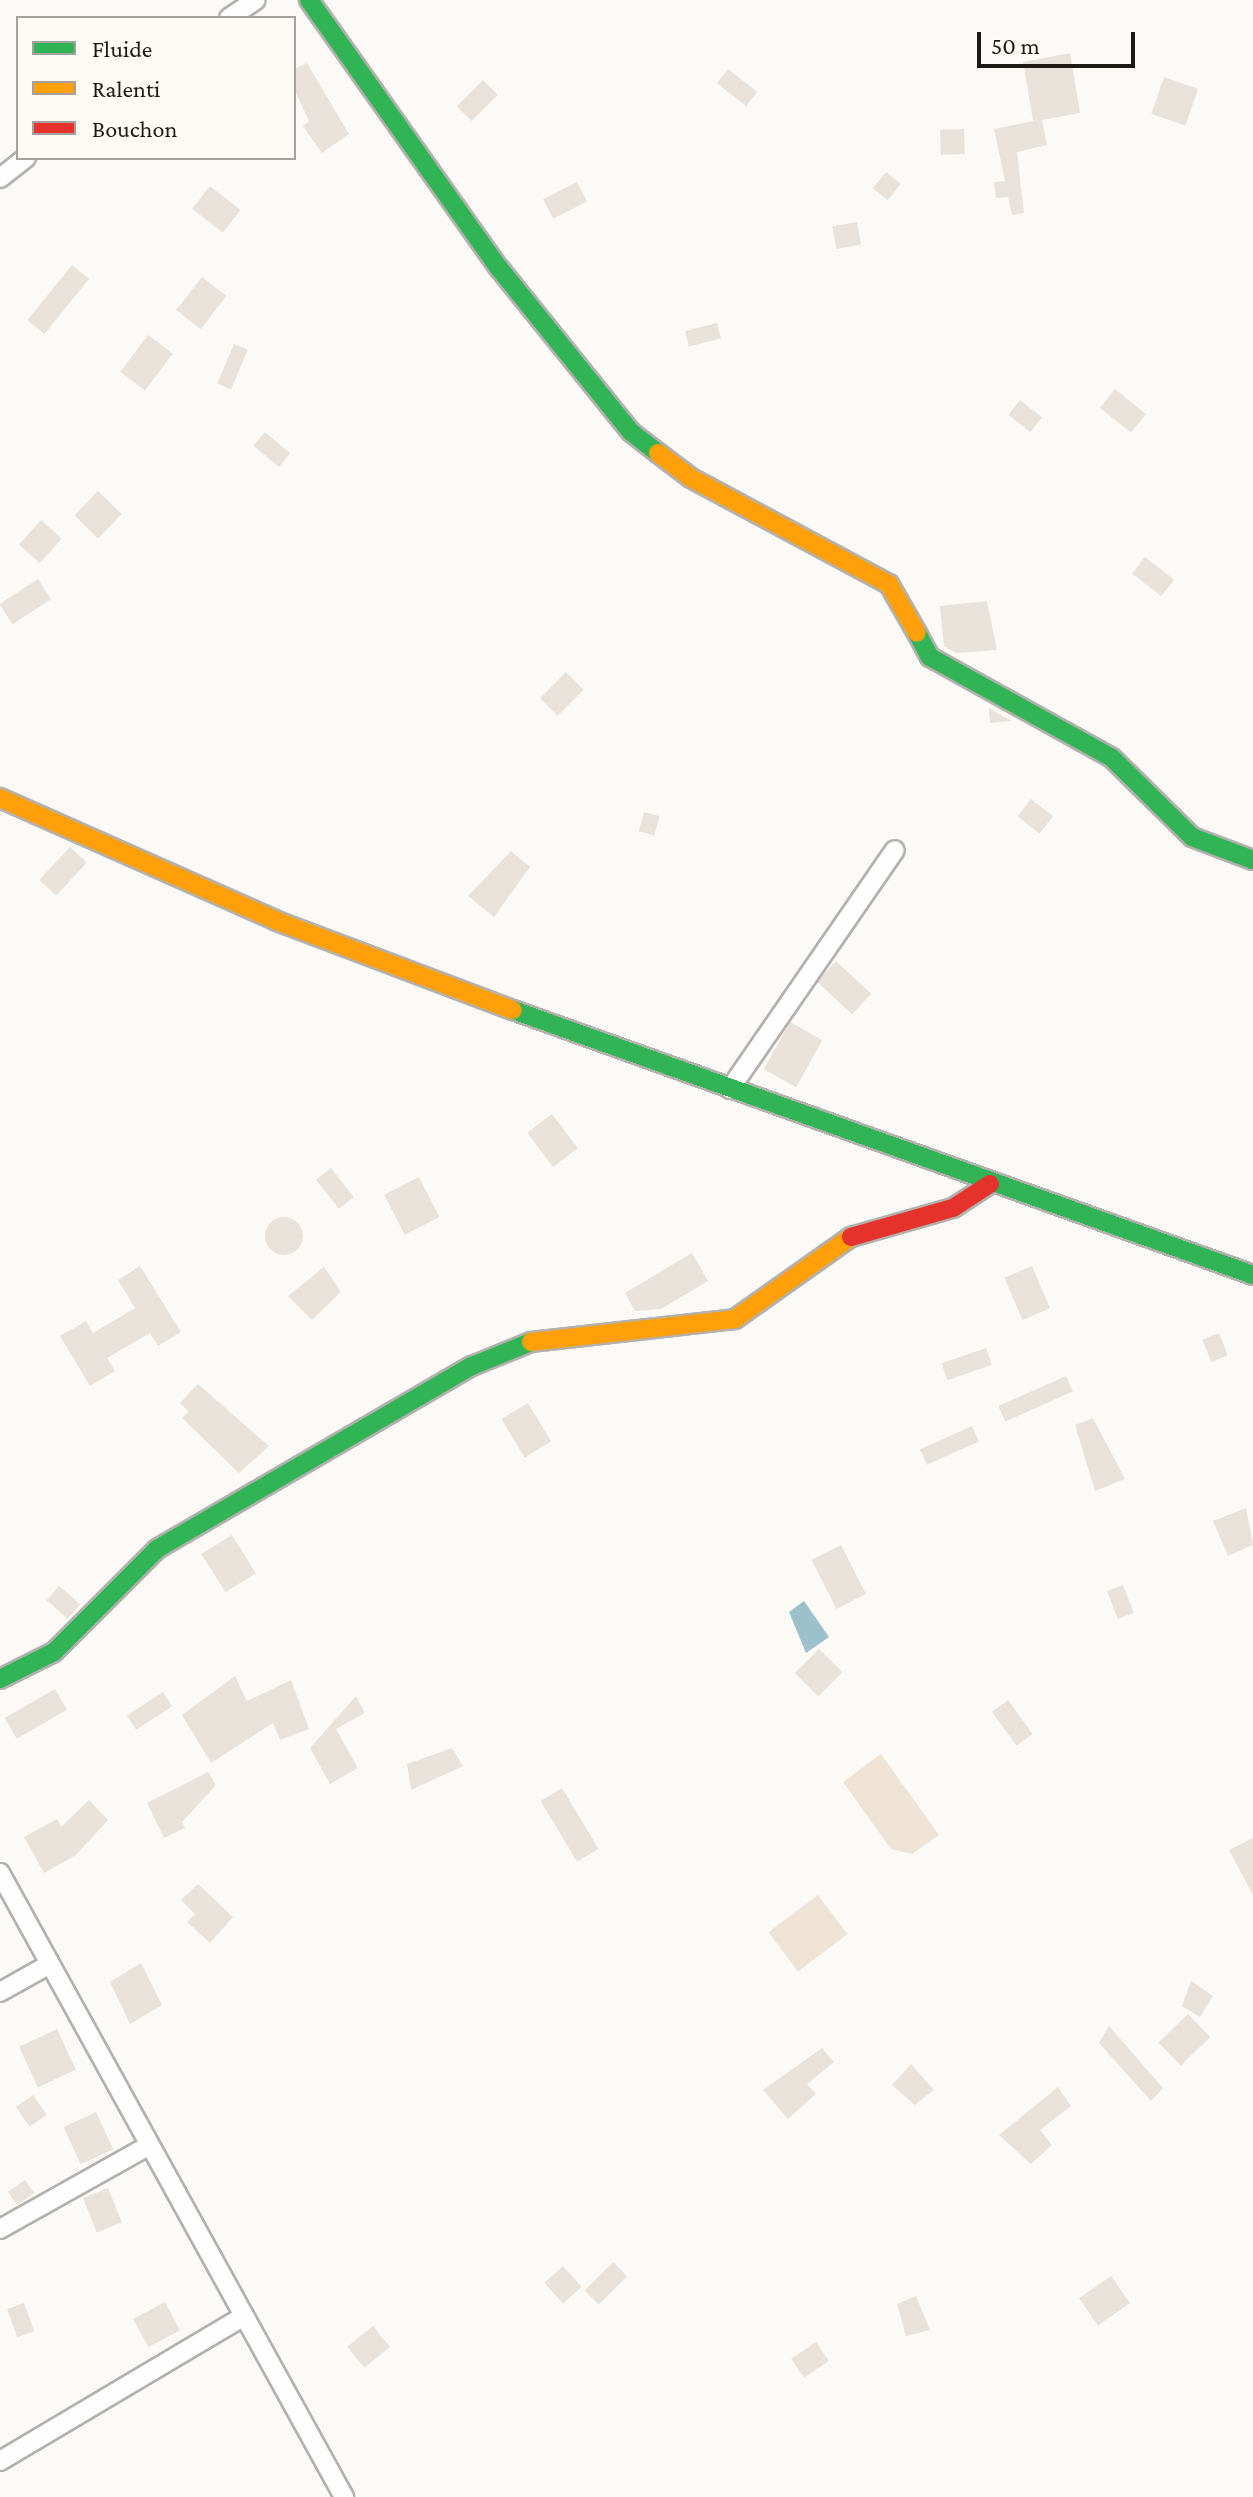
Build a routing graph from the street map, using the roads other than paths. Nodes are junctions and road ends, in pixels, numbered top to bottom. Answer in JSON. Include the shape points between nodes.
{"nodes":[{"id":1,"x":256,"y":0,"type":"edge"},
{"id":2,"x":309,"y":0,"type":"edge"},
{"id":3,"x":232,"y":16,"type":"edge"},
{"id":4,"x":23,"y":160,"type":"edge"},
{"id":5,"x":0,"y":178,"type":"edge"},
{"id":6,"x":0,"y":798,"type":"edge"},
{"id":7,"x":895,"y":850,"type":"dead end"},
{"id":8,"x":1253,"y":860,"type":"edge"},
{"id":9,"x":730,"y":1089,"type":"junction"},
{"id":10,"x":990,"y":1184,"type":"junction"},
{"id":11,"x":1253,"y":1275,"type":"edge"},
{"id":12,"x":0,"y":1679,"type":"edge"},
{"id":13,"x":0,"y":1873,"type":"edge"},
{"id":14,"x":50,"y":1964,"type":"junction"},
{"id":15,"x":0,"y":1992,"type":"edge"},
{"id":16,"x":148,"y":2146,"type":"junction"},
{"id":17,"x":0,"y":2229,"type":"edge"},
{"id":18,"x":244,"y":2316,"type":"junction"},
{"id":19,"x":0,"y":2461,"type":"edge"},
{"id":20,"x":337,"y":2495,"type":"edge"}],
"edges":[{"from":1,"to":3,"type":"street"},
{"from":2,"to":8,"type":"street","via":[[499,268],[631,432],[691,478],[889,584],[930,657],[1112,758],[1192,837]]},
{"from":4,"to":5,"type":"street"},
{"from":6,"to":9,"type":"street","via":[[277,921]]},
{"from":7,"to":9,"type":"street"},
{"from":9,"to":10,"type":"street"},
{"from":10,"to":11,"type":"street"},
{"from":10,"to":12,"type":"street","via":[[953,1208],[835,1242],[735,1319],[582,1332],[523,1344],[472,1366],[157,1549],[54,1652]]},
{"from":13,"to":14,"type":"street"},
{"from":14,"to":15,"type":"street"},
{"from":14,"to":16,"type":"street"},
{"from":16,"to":17,"type":"street"},
{"from":16,"to":18,"type":"street"},
{"from":18,"to":19,"type":"street"},
{"from":18,"to":20,"type":"street"}]}
